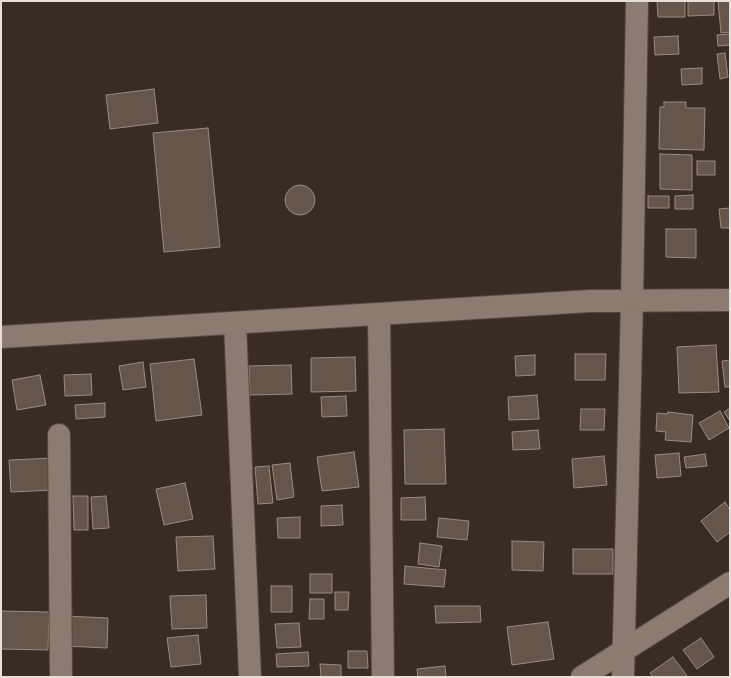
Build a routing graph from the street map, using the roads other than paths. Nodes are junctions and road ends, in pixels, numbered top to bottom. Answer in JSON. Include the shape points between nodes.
{"nodes":[{"id":1,"x":637,"y":1,"type":"edge"},
{"id":2,"x":730,"y":300,"type":"edge"},
{"id":3,"x":632,"y":301,"type":"junction"},
{"id":4,"x":378,"y":314,"type":"junction"},
{"id":5,"x":235,"y":323,"type":"junction"},
{"id":6,"x":1,"y":337,"type":"edge"},
{"id":7,"x":59,"y":435,"type":"dead end"},
{"id":8,"x":730,"y":583,"type":"edge"},
{"id":9,"x":624,"y":651,"type":"junction"},
{"id":10,"x":61,"y":677,"type":"edge"},
{"id":11,"x":250,"y":677,"type":"edge"},
{"id":12,"x":383,"y":677,"type":"edge"},
{"id":13,"x":582,"y":677,"type":"edge"},
{"id":14,"x":623,"y":677,"type":"edge"}],
"edges":[{"from":1,"to":3,"type":"street"},
{"from":2,"to":3,"type":"street"},
{"from":3,"to":4,"type":"street"},
{"from":3,"to":9,"type":"street"},
{"from":4,"to":5,"type":"street"},
{"from":4,"to":12,"type":"street"},
{"from":5,"to":6,"type":"street"},
{"from":5,"to":11,"type":"street"},
{"from":7,"to":10,"type":"street"},
{"from":8,"to":9,"type":"street"},
{"from":9,"to":13,"type":"street"},
{"from":9,"to":14,"type":"street"}]}
